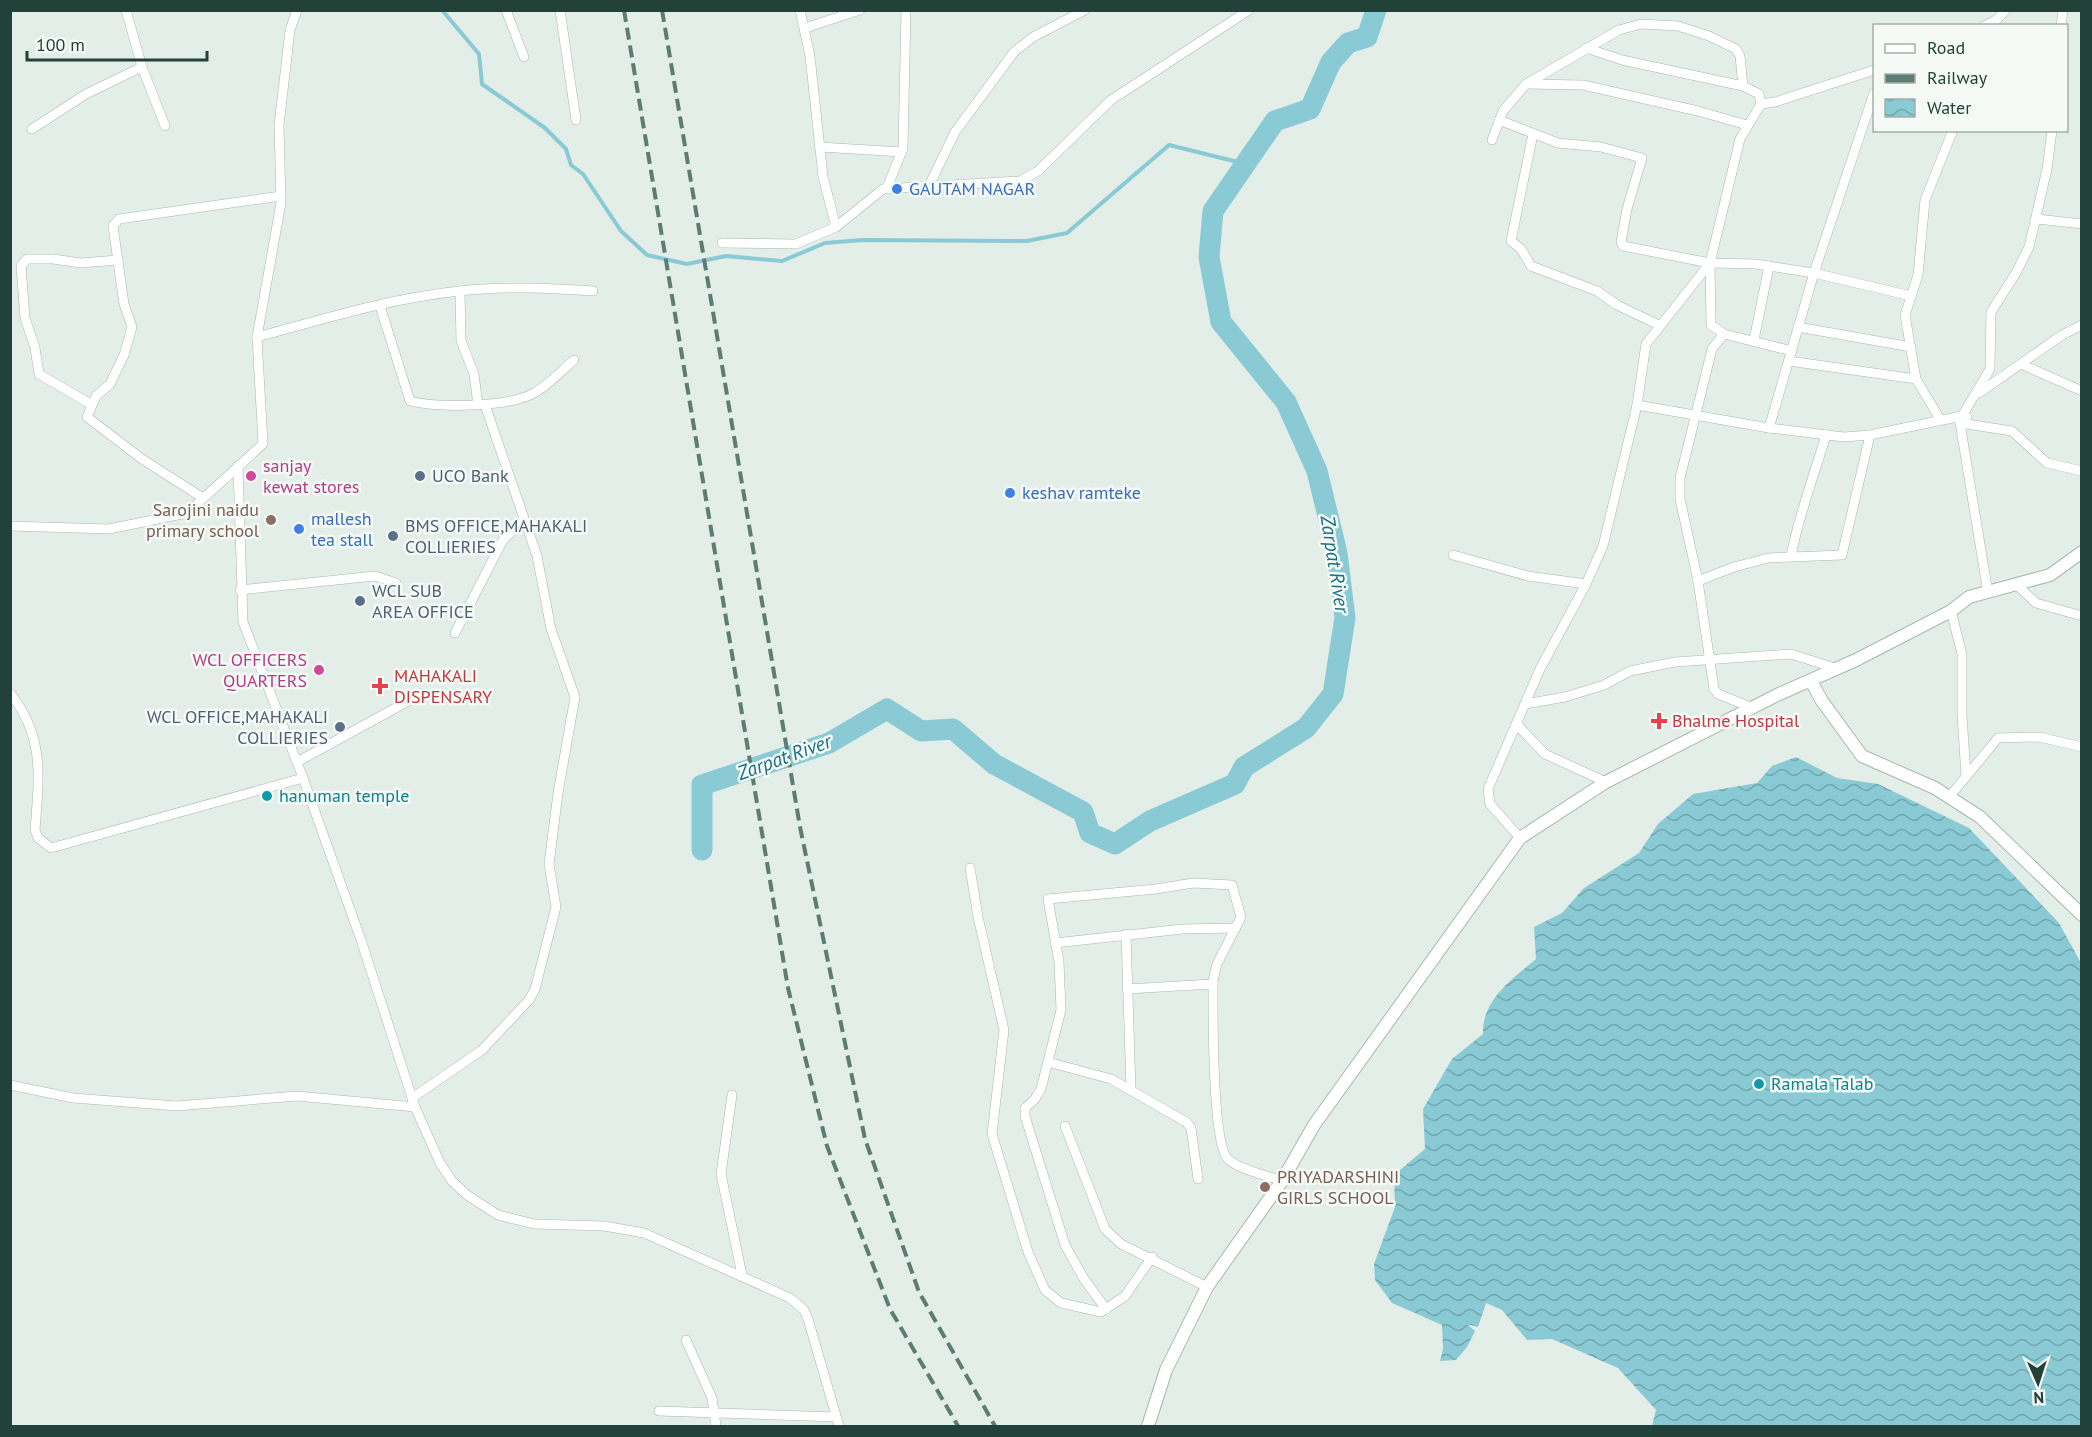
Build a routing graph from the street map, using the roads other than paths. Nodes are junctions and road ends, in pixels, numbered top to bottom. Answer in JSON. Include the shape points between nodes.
{"nodes":[{"id":1,"x":126,"y":10,"type":"edge"},
{"id":2,"x":297,"y":10,"type":"edge"},
{"id":3,"x":506,"y":10,"type":"edge"},
{"id":4,"x":560,"y":10,"type":"edge"},
{"id":5,"x":800,"y":10,"type":"edge"},
{"id":6,"x":860,"y":10,"type":"edge"},
{"id":7,"x":906,"y":10,"type":"edge"},
{"id":8,"x":1085,"y":10,"type":"edge"},
{"id":9,"x":1249,"y":10,"type":"edge"},
{"id":10,"x":2006,"y":10,"type":"edge"},
{"id":11,"x":1990,"y":24,"type":"edge"},
{"id":12,"x":805,"y":28,"type":"junction"},
{"id":13,"x":1586,"y":48,"type":"junction"},
{"id":14,"x":524,"y":57,"type":"dead end"},
{"id":15,"x":142,"y":67,"type":"junction"},
{"id":16,"x":1873,"y":71,"type":"edge"},
{"id":17,"x":1526,"y":84,"type":"junction"},
{"id":18,"x":1743,"y":86,"type":"junction"},
{"id":19,"x":1873,"y":99,"type":"edge"},
{"id":20,"x":1761,"y":104,"type":"junction"},
{"id":21,"x":576,"y":120,"type":"dead end"},
{"id":22,"x":1499,"y":120,"type":"junction"},
{"id":23,"x":1748,"y":125,"type":"junction"},
{"id":24,"x":165,"y":126,"type":"dead end"},
{"id":25,"x":32,"y":129,"type":"dead end"},
{"id":26,"x":1952,"y":132,"type":"edge"},
{"id":27,"x":2052,"y":132,"type":"edge"},
{"id":28,"x":1533,"y":134,"type":"junction"},
{"id":29,"x":1492,"y":140,"type":"dead end"},
{"id":30,"x":820,"y":147,"type":"junction"},
{"id":31,"x":902,"y":152,"type":"junction"},
{"id":32,"x":887,"y":188,"type":"junction"},
{"id":33,"x":927,"y":188,"type":"junction"},
{"id":34,"x":281,"y":196,"type":"junction"},
{"id":35,"x":2037,"y":219,"type":"junction"},
{"id":36,"x":2082,"y":224,"type":"edge"},
{"id":37,"x":836,"y":227,"type":"junction"},
{"id":38,"x":722,"y":243,"type":"dead end"},
{"id":39,"x":118,"y":260,"type":"junction"},
{"id":40,"x":1710,"y":262,"type":"junction"},
{"id":41,"x":1769,"y":266,"type":"junction"},
{"id":42,"x":1814,"y":273,"type":"junction"},
{"id":43,"x":459,"y":291,"type":"junction"},
{"id":44,"x":593,"y":291,"type":"dead end"},
{"id":45,"x":1911,"y":296,"type":"junction"},
{"id":46,"x":380,"y":306,"type":"junction"},
{"id":47,"x":1659,"y":325,"type":"junction"},
{"id":48,"x":2082,"y":325,"type":"edge"},
{"id":49,"x":1798,"y":327,"type":"junction"},
{"id":50,"x":1724,"y":334,"type":"junction"},
{"id":51,"x":257,"y":337,"type":"junction"},
{"id":52,"x":1754,"y":340,"type":"junction"},
{"id":53,"x":1911,"y":347,"type":"junction"},
{"id":54,"x":1792,"y":351,"type":"junction"},
{"id":55,"x":574,"y":360,"type":"dead end"},
{"id":56,"x":1789,"y":361,"type":"junction"},
{"id":57,"x":2023,"y":365,"type":"junction"},
{"id":58,"x":1916,"y":379,"type":"junction"},
{"id":59,"x":2082,"y":391,"type":"edge"},
{"id":60,"x":92,"y":405,"type":"junction"},
{"id":61,"x":481,"y":405,"type":"junction"},
{"id":62,"x":1637,"y":405,"type":"junction"},
{"id":63,"x":1697,"y":415,"type":"junction"},
{"id":64,"x":1940,"y":419,"type":"junction"},
{"id":65,"x":1963,"y":419,"type":"junction"},
{"id":66,"x":1769,"y":428,"type":"junction"},
{"id":67,"x":1826,"y":435,"type":"junction"},
{"id":68,"x":1870,"y":435,"type":"junction"},
{"id":69,"x":238,"y":466,"type":"junction"},
{"id":70,"x":2082,"y":471,"type":"edge"},
{"id":71,"x":202,"y":498,"type":"junction"},
{"id":72,"x":524,"y":520,"type":"junction"},
{"id":73,"x":10,"y":526,"type":"edge"},
{"id":74,"x":2082,"y":552,"type":"edge"},
{"id":75,"x":1452,"y":555,"type":"dead end"},
{"id":76,"x":1791,"y":556,"type":"junction"},
{"id":77,"x":1698,"y":581,"type":"junction"},
{"id":78,"x":396,"y":583,"type":"dead end"},
{"id":79,"x":1586,"y":585,"type":"junction"},
{"id":80,"x":2018,"y":586,"type":"junction"},
{"id":81,"x":240,"y":590,"type":"junction"},
{"id":82,"x":1988,"y":593,"type":"junction"},
{"id":83,"x":1951,"y":610,"type":"junction"},
{"id":84,"x":2082,"y":616,"type":"edge"},
{"id":85,"x":455,"y":633,"type":"dead end"},
{"id":86,"x":1709,"y":659,"type":"junction"},
{"id":87,"x":1838,"y":669,"type":"junction"},
{"id":88,"x":1811,"y":681,"type":"junction"},
{"id":89,"x":10,"y":693,"type":"edge"},
{"id":90,"x":423,"y":693,"type":"dead end"},
{"id":91,"x":1525,"y":704,"type":"junction"},
{"id":92,"x":1753,"y":708,"type":"junction"},
{"id":93,"x":1516,"y":724,"type":"junction"},
{"id":94,"x":2082,"y":747,"type":"edge"},
{"id":95,"x":297,"y":762,"type":"junction"},
{"id":96,"x":1966,"y":776,"type":"junction"},
{"id":97,"x":303,"y":778,"type":"junction"},
{"id":98,"x":1606,"y":782,"type":"junction"},
{"id":99,"x":1950,"y":796,"type":"junction"},
{"id":100,"x":1520,"y":838,"type":"junction"},
{"id":101,"x":970,"y":868,"type":"dead end"},
{"id":102,"x":2081,"y":911,"type":"edge"},
{"id":103,"x":1236,"y":928,"type":"junction"},
{"id":104,"x":1126,"y":934,"type":"junction"},
{"id":105,"x":1055,"y":943,"type":"junction"},
{"id":106,"x":1213,"y":984,"type":"junction"},
{"id":107,"x":1127,"y":989,"type":"junction"},
{"id":108,"x":1048,"y":1062,"type":"junction"},
{"id":109,"x":10,"y":1084,"type":"edge"},
{"id":110,"x":1131,"y":1089,"type":"junction"},
{"id":111,"x":732,"y":1095,"type":"dead end"},
{"id":112,"x":414,"y":1103,"type":"junction"},
{"id":113,"x":1065,"y":1126,"type":"dead end"},
{"id":114,"x":1198,"y":1179,"type":"dead end"},
{"id":115,"x":1282,"y":1181,"type":"junction"},
{"id":116,"x":1152,"y":1257,"type":"junction"},
{"id":117,"x":742,"y":1275,"type":"junction"},
{"id":118,"x":1207,"y":1287,"type":"junction"},
{"id":119,"x":1106,"y":1309,"type":"junction"},
{"id":120,"x":686,"y":1340,"type":"dead end"},
{"id":121,"x":659,"y":1411,"type":"dead end"},
{"id":122,"x":716,"y":1413,"type":"junction"},
{"id":123,"x":815,"y":1422,"type":"edge"},
{"id":124,"x":838,"y":1422,"type":"edge"},
{"id":125,"x":716,"y":1426,"type":"edge"},
{"id":126,"x":1148,"y":1426,"type":"edge"}],
"edges":[{"from":1,"to":15,"type":"street"},
{"from":2,"to":34,"type":"street","via":[[279,125]]},
{"from":3,"to":14,"type":"street"},
{"from":4,"to":21,"type":"street"},
{"from":5,"to":12,"type":"street"},
{"from":6,"to":12,"type":"street"},
{"from":7,"to":31,"type":"street"},
{"from":8,"to":33,"type":"street","via":[[1033,37],[1014,52],[954,132]]},
{"from":9,"to":33,"type":"street","via":[[1111,100],[1029,177],[1009,183]]},
{"from":10,"to":11,"type":"street"},
{"from":12,"to":30,"type":"street"},
{"from":13,"to":17,"type":"street"},
{"from":13,"to":18,"type":"street","via":[[1622,60]]},
{"from":13,"to":18,"type":"street","via":[[1628,27],[1664,24],[1694,30],[1736,49]]},
{"from":15,"to":24,"type":"street"},
{"from":15,"to":25,"type":"street","via":[[86,94]]},
{"from":16,"to":20,"type":"street"},
{"from":17,"to":22,"type":"street","via":[[1506,104]]},
{"from":17,"to":23,"type":"street","via":[[1583,85]]},
{"from":18,"to":20,"type":"street","via":[[1759,94]]},
{"from":19,"to":42,"type":"street"},
{"from":20,"to":23,"type":"street"},
{"from":22,"to":28,"type":"street"},
{"from":22,"to":29,"type":"street"},
{"from":23,"to":40,"type":"street","via":[[1735,159]]},
{"from":26,"to":45,"type":"street","via":[[1925,200],[1919,271]]},
{"from":27,"to":35,"type":"street"},
{"from":28,"to":40,"type":"street","via":[[1564,145],[1591,145],[1640,157],[1621,245]]},
{"from":28,"to":47,"type":"street","via":[[1512,243],[1521,249],[1531,266],[1597,291]]},
{"from":30,"to":31,"type":"street"},
{"from":30,"to":37,"type":"street"},
{"from":31,"to":32,"type":"street"},
{"from":32,"to":33,"type":"street"},
{"from":32,"to":37,"type":"street","via":[[879,190]]},
{"from":34,"to":39,"type":"street","via":[[119,219],[112,230]]},
{"from":34,"to":51,"type":"street"},
{"from":35,"to":36,"type":"street"},
{"from":35,"to":65,"type":"street","via":[[2029,247],[1991,312],[1990,369]]},
{"from":37,"to":38,"type":"street","via":[[796,244]]},
{"from":39,"to":60,"type":"street","via":[[124,304],[132,327],[122,361],[110,384]]},
{"from":39,"to":60,"type":"street","via":[[81,263],[27,259],[21,266],[25,318],[39,374]]},
{"from":40,"to":41,"type":"street"},
{"from":40,"to":47,"type":"street"},
{"from":40,"to":50,"type":"street","via":[[1712,325]]},
{"from":41,"to":42,"type":"street"},
{"from":41,"to":52,"type":"street"},
{"from":42,"to":45,"type":"street"},
{"from":42,"to":49,"type":"street"},
{"from":43,"to":44,"type":"street","via":[[532,287]]},
{"from":43,"to":46,"type":"street"},
{"from":43,"to":61,"type":"street","via":[[461,341]]},
{"from":45,"to":53,"type":"street","via":[[1905,315]]},
{"from":46,"to":51,"type":"street"},
{"from":46,"to":61,"type":"street","via":[[410,401]]},
{"from":47,"to":62,"type":"street","via":[[1646,344]]},
{"from":48,"to":57,"type":"street"},
{"from":49,"to":53,"type":"street"},
{"from":49,"to":54,"type":"street"},
{"from":50,"to":52,"type":"street"},
{"from":50,"to":63,"type":"street","via":[[1712,349]]},
{"from":51,"to":69,"type":"street","via":[[263,444]]},
{"from":52,"to":54,"type":"street"},
{"from":53,"to":58,"type":"street"},
{"from":54,"to":56,"type":"street"},
{"from":55,"to":61,"type":"street","via":[[531,394]]},
{"from":56,"to":58,"type":"street"},
{"from":56,"to":66,"type":"street"},
{"from":57,"to":59,"type":"street"},
{"from":57,"to":65,"type":"street","via":[[1980,392]]},
{"from":58,"to":64,"type":"street"},
{"from":60,"to":71,"type":"street","via":[[87,414],[89,419]]},
{"from":61,"to":72,"type":"street"},
{"from":62,"to":63,"type":"street"},
{"from":62,"to":79,"type":"street","via":[[1603,546]]},
{"from":63,"to":66,"type":"street"},
{"from":63,"to":77,"type":"street","via":[[1679,486]]},
{"from":64,"to":65,"type":"street"},
{"from":64,"to":68,"type":"street"},
{"from":65,"to":70,"type":"street","via":[[2012,431],[2048,463]]},
{"from":65,"to":82,"type":"street"},
{"from":66,"to":67,"type":"street"},
{"from":67,"to":68,"type":"street"},
{"from":67,"to":76,"type":"street"},
{"from":68,"to":76,"type":"street","via":[[1843,552],[1839,556]]},
{"from":69,"to":71,"type":"street"},
{"from":69,"to":81,"type":"street"},
{"from":71,"to":73,"type":"street","via":[[187,513],[109,529]]},
{"from":72,"to":85,"type":"street","via":[[503,540]]},
{"from":72,"to":112,"type":"street","via":[[538,563],[551,629],[575,697],[549,864],[556,907],[530,1000],[477,1054]]},
{"from":74,"to":80,"type":"street","via":[[2050,575]]},
{"from":75,"to":79,"type":"street","via":[[1528,576]]},
{"from":76,"to":77,"type":"street","via":[[1752,561]]},
{"from":77,"to":86,"type":"street"},
{"from":78,"to":81,"type":"street","via":[[375,576]]},
{"from":79,"to":91,"type":"street"},
{"from":80,"to":82,"type":"street"},
{"from":80,"to":84,"type":"street","via":[[2036,603]]},
{"from":81,"to":95,"type":"street","via":[[247,635]]},
{"from":82,"to":83,"type":"street","via":[[1969,597]]},
{"from":83,"to":87,"type":"street"},
{"from":83,"to":96,"type":"street","via":[[1962,654]]},
{"from":86,"to":87,"type":"street","via":[[1791,654]]},
{"from":86,"to":91,"type":"street","via":[[1630,671],[1604,685]]},
{"from":86,"to":92,"type":"street","via":[[1716,692]]},
{"from":87,"to":88,"type":"street"},
{"from":88,"to":92,"type":"street"},
{"from":88,"to":99,"type":"street","via":[[1862,756]]},
{"from":89,"to":97,"type":"street","via":[[29,721],[40,772],[35,830],[38,838],[51,848]]},
{"from":90,"to":95,"type":"street"},
{"from":91,"to":93,"type":"street"},
{"from":92,"to":98,"type":"street"},
{"from":93,"to":98,"type":"street","via":[[1551,757]]},
{"from":93,"to":100,"type":"street","via":[[1490,782],[1488,797]]},
{"from":94,"to":96,"type":"street","via":[[2039,737],[1998,738]]},
{"from":95,"to":97,"type":"street"},
{"from":96,"to":99,"type":"street"},
{"from":97,"to":112,"type":"street"},
{"from":98,"to":100,"type":"street"},
{"from":99,"to":102,"type":"street","via":[[1980,817]]},
{"from":100,"to":115,"type":"street","via":[[1314,1125]]},
{"from":101,"to":119,"type":"street","via":[[1002,1017],[1004,1048],[991,1125],[1028,1252],[1045,1290],[1061,1303],[1096,1311]]},
{"from":103,"to":104,"type":"street"},
{"from":103,"to":105,"type":"street","via":[[1241,917],[1232,885],[1193,883],[1049,898]]},
{"from":103,"to":106,"type":"street","via":[[1217,964]]},
{"from":104,"to":105,"type":"street"},
{"from":104,"to":107,"type":"street"},
{"from":105,"to":108,"type":"street","via":[[1060,1013]]},
{"from":106,"to":107,"type":"street"},
{"from":106,"to":115,"type":"street","via":[[1215,1093],[1224,1152],[1233,1164]]},
{"from":107,"to":110,"type":"street"},
{"from":108,"to":110,"type":"street","via":[[1111,1079]]},
{"from":108,"to":119,"type":"street","via":[[1039,1095],[1027,1106],[1025,1116],[1065,1245]]},
{"from":109,"to":112,"type":"street","via":[[73,1098],[156,1105],[225,1104],[297,1096]]},
{"from":110,"to":114,"type":"street","via":[[1189,1124]]},
{"from":111,"to":117,"type":"street","via":[[721,1174]]},
{"from":112,"to":117,"type":"street","via":[[446,1172],[484,1208],[534,1224],[635,1230]]},
{"from":113,"to":116,"type":"street","via":[[1105,1229],[1121,1244]]},
{"from":115,"to":118,"type":"street"},
{"from":116,"to":118,"type":"street"},
{"from":116,"to":119,"type":"street","via":[[1129,1291]]},
{"from":117,"to":124,"type":"street","via":[[790,1298],[804,1310]]},
{"from":118,"to":126,"type":"street","via":[[1166,1370]]},
{"from":120,"to":122,"type":"street"},
{"from":121,"to":122,"type":"street"},
{"from":122,"to":123,"type":"street"},
{"from":122,"to":125,"type":"street"},
{"from":123,"to":124,"type":"street"}]}
